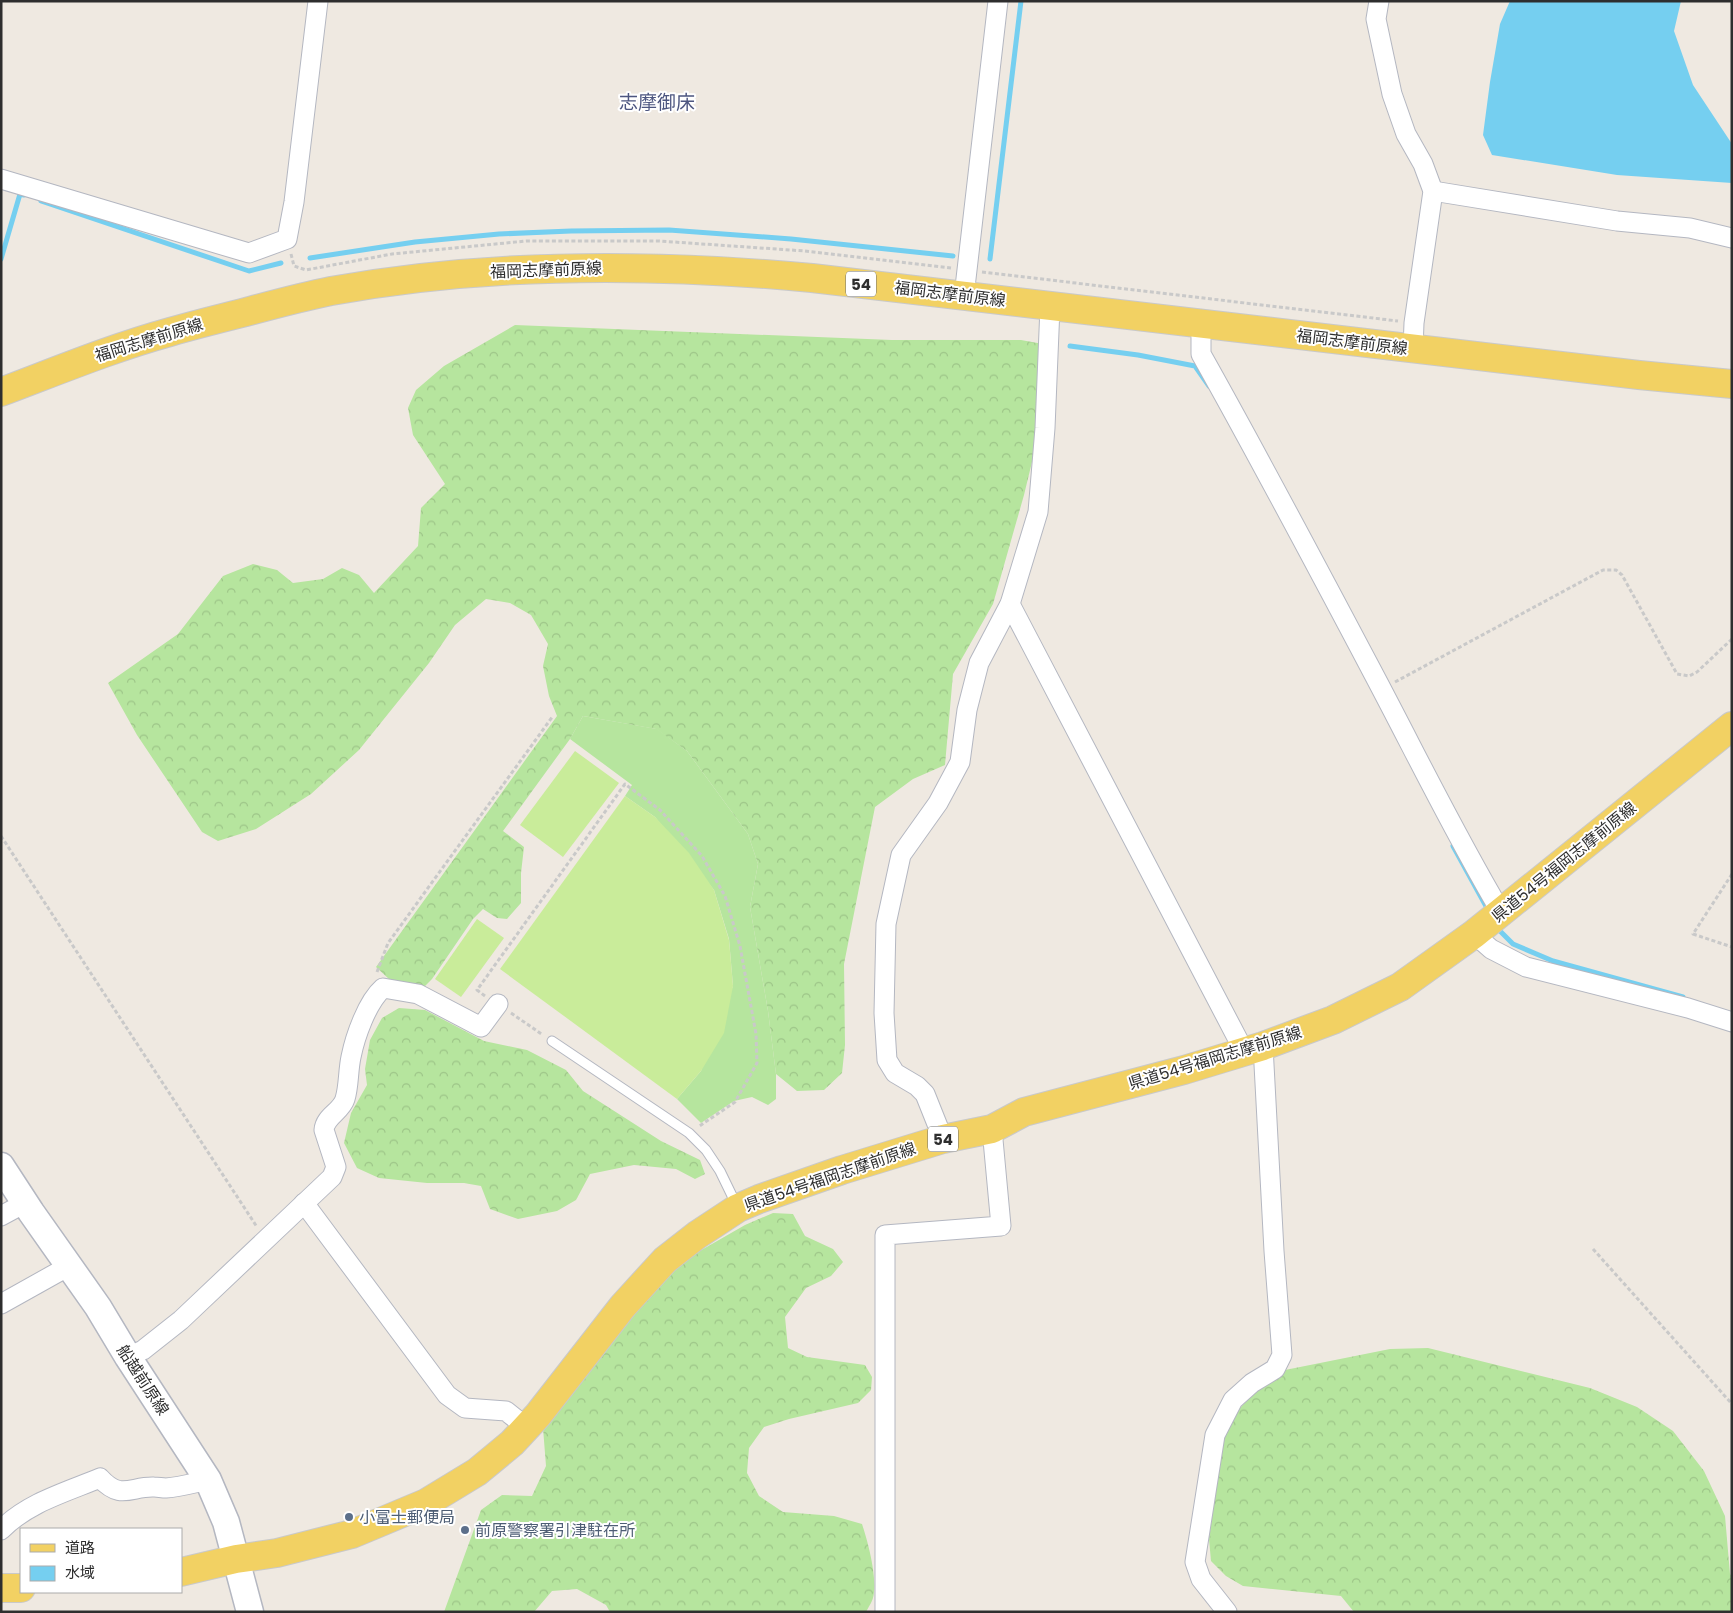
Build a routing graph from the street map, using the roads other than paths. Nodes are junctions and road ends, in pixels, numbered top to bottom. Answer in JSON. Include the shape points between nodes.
{"nodes":[{"id":1,"x":318,"y":1,"type":"edge"},
{"id":2,"x":998,"y":1,"type":"edge"},
{"id":3,"x":1379,"y":1,"type":"edge"},
{"id":4,"x":1,"y":179,"type":"edge"},
{"id":5,"x":1433,"y":191,"type":"junction"},
{"id":6,"x":1732,"y":238,"type":"edge"},
{"id":7,"x":964,"y":296,"type":"junction"},
{"id":8,"x":1050,"y":306,"type":"junction"},
{"id":9,"x":1201,"y":324,"type":"junction"},
{"id":10,"x":1413,"y":349,"type":"junction"},
{"id":11,"x":1732,"y":384,"type":"edge"},
{"id":12,"x":1,"y":392,"type":"edge"},
{"id":13,"x":1010,"y":604,"type":"junction"},
{"id":14,"x":1732,"y":726,"type":"edge"},
{"id":15,"x":1501,"y":912,"type":"junction"},
{"id":16,"x":1474,"y":934,"type":"junction"},
{"id":17,"x":498,"y":1004,"type":"road end"},
{"id":18,"x":1732,"y":1022,"type":"edge"},
{"id":19,"x":552,"y":1040,"type":"road end"},
{"id":20,"x":1253,"y":1049,"type":"junction"},
{"id":21,"x":992,"y":1129,"type":"junction"},
{"id":22,"x":943,"y":1139,"type":"junction"},
{"id":23,"x":1,"y":1166,"type":"edge"},
{"id":24,"x":25,"y":1203,"type":"junction"},
{"id":25,"x":304,"y":1203,"type":"junction"},
{"id":26,"x":738,"y":1208,"type":"junction"},
{"id":27,"x":1,"y":1216,"type":"edge"},
{"id":28,"x":69,"y":1266,"type":"junction"},
{"id":29,"x":1,"y":1304,"type":"edge"},
{"id":30,"x":128,"y":1358,"type":"junction"},
{"id":31,"x":526,"y":1427,"type":"junction"},
{"id":32,"x":208,"y":1480,"type":"junction"},
{"id":33,"x":1,"y":1530,"type":"edge"},
{"id":34,"x":236,"y":1558,"type":"junction"},
{"id":35,"x":182,"y":1572,"type":"edge"},
{"id":36,"x":1,"y":1588,"type":"edge"},
{"id":37,"x":20,"y":1588,"type":"edge"},
{"id":38,"x":250,"y":1612,"type":"edge"},
{"id":39,"x":885,"y":1612,"type":"edge"},
{"id":40,"x":1227,"y":1612,"type":"edge"}],
"edges":[{"from":1,"to":4,"type":"street","via":[[287,238],[249,253]]},
{"from":2,"to":7,"type":"street"},
{"from":3,"to":5,"type":"street","via":[[1376,19],[1392,94],[1406,134],[1423,164]]},
{"from":5,"to":6,"type":"street","via":[[1690,228]]},
{"from":5,"to":10,"type":"street"},
{"from":7,"to":8,"type":"main road","name":"福岡志摩前原線","number":"54"},
{"from":7,"to":12,"type":"main road","name":"福岡志摩前原線","number":"54","via":[[758,273],[655,268],[525,269],[398,280],[329,292],[169,332],[80,361]]},
{"from":8,"to":9,"type":"main road","name":"福岡志摩前原線","number":"54"},
{"from":8,"to":13,"type":"street","via":[[1046,428],[1038,512]]},
{"from":9,"to":10,"type":"main road","name":"福岡志摩前原線","number":"54"},
{"from":9,"to":15,"type":"street","via":[[1201,354]]},
{"from":10,"to":11,"type":"main road","name":"福岡志摩前原線","number":"54"},
{"from":13,"to":20,"type":"street"},
{"from":13,"to":22,"type":"street","via":[[978,663],[960,762],[938,803],[901,855],[886,924],[886,1060],[895,1073],[925,1094]]},
{"from":14,"to":15,"type":"main road","name":"県道54号福岡志摩前原線","number":"54"},
{"from":15,"to":16,"type":"main road","name":"県道54号福岡志摩前原線","number":"54"},
{"from":16,"to":18,"type":"street","via":[[1491,949],[1526,967]]},
{"from":16,"to":20,"type":"main road","name":"県道54号福岡志摩前原線","number":"54","via":[[1400,987],[1333,1020]]},
{"from":17,"to":25,"type":"street","via":[[481,1028],[418,994],[382,988],[371,1002],[359,1031],[344,1102],[324,1126],[336,1167],[332,1177]]},
{"from":19,"to":26,"type":"lane","via":[[689,1133],[720,1171]]},
{"from":20,"to":21,"type":"main road","name":"県道54号福岡志摩前原線","number":"54","via":[[1024,1112]]},
{"from":20,"to":40,"type":"street","via":[[1282,1355],[1275,1369],[1233,1400],[1215,1435],[1195,1562],[1201,1579]]},
{"from":21,"to":22,"type":"main road","name":"県道54号福岡志摩前原線","number":"54"},
{"from":21,"to":39,"type":"street","via":[[1001,1226],[885,1235]]},
{"from":22,"to":26,"type":"main road","name":"県道54号福岡志摩前原線","number":"54","via":[[796,1185]]},
{"from":23,"to":24,"type":"main road","name":"船越前原線"},
{"from":24,"to":27,"type":"street"},
{"from":24,"to":28,"type":"main road","name":"船越前原線"},
{"from":25,"to":30,"type":"street","via":[[181,1320]]},
{"from":25,"to":31,"type":"street","via":[[447,1395],[465,1408],[506,1411]]},
{"from":26,"to":31,"type":"main road","name":"県道54号福岡志摩前原線","number":"54","via":[[665,1260],[623,1306]]},
{"from":28,"to":29,"type":"street"},
{"from":28,"to":30,"type":"main road","name":"船越前原線"},
{"from":30,"to":32,"type":"main road","name":"船越前原線"},
{"from":31,"to":34,"type":"main road","name":"県道54号福岡志摩前原線","number":"54","via":[[477,1472],[426,1503],[352,1534],[277,1553]]},
{"from":32,"to":33,"type":"street","via":[[165,1488],[152,1486],[121,1491],[100,1478],[32,1506]]},
{"from":32,"to":34,"type":"main road","name":"船越前原線","via":[[226,1522]]},
{"from":34,"to":35,"type":"main road","name":"県道54号福岡志摩前原線","number":"54"},
{"from":34,"to":38,"type":"main road","name":"船越前原線"},
{"from":36,"to":37,"type":"main road"}]}
